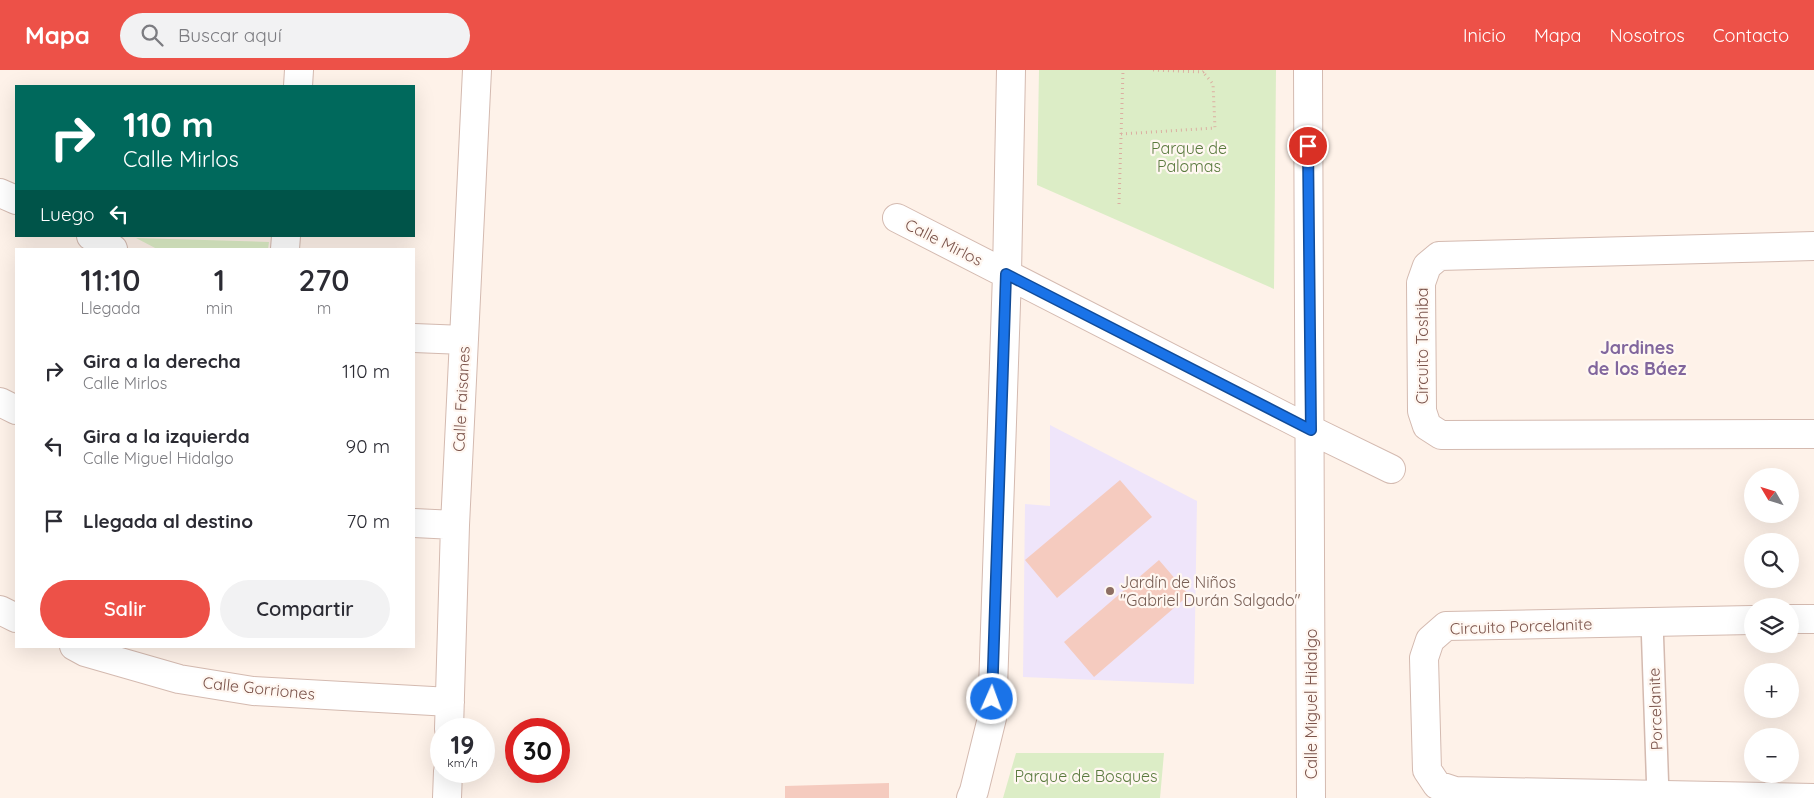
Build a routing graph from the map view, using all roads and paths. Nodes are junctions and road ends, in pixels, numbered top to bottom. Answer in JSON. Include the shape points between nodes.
{"nodes":[{"id":1,"x":299,"y":70,"type":"edge"},
{"id":2,"x":477,"y":70,"type":"edge"},
{"id":3,"x":1011,"y":70,"type":"edge"},
{"id":4,"x":1123,"y":70,"type":"edge"},
{"id":5,"x":1153,"y":70,"type":"edge"},
{"id":6,"x":1308,"y":70,"type":"edge"},
{"id":7,"x":1204,"y":71,"type":"edge"},
{"id":8,"x":298,"y":85,"type":"edge"},
{"id":9,"x":1121,"y":134,"type":"junction"},
{"id":10,"x":0,"y":193,"type":"edge"},
{"id":11,"x":15,"y":200,"type":"edge"},
{"id":12,"x":1119,"y":204,"type":"dead end"},
{"id":13,"x":897,"y":218,"type":"dead end"},
{"id":14,"x":93,"y":237,"type":"edge"},
{"id":15,"x":1814,"y":246,"type":"edge"},
{"id":16,"x":111,"y":248,"type":"edge"},
{"id":17,"x":1006,"y":274,"type":"junction"},
{"id":18,"x":415,"y":338,"type":"edge"},
{"id":19,"x":464,"y":340,"type":"junction"},
{"id":20,"x":0,"y":402,"type":"edge"},
{"id":21,"x":15,"y":410,"type":"edge"},
{"id":22,"x":1311,"y":430,"type":"junction"},
{"id":23,"x":1814,"y":434,"type":"edge"},
{"id":24,"x":1391,"y":469,"type":"dead end"},
{"id":25,"x":415,"y":522,"type":"edge"},
{"id":26,"x":455,"y":524,"type":"junction"},
{"id":27,"x":0,"y":610,"type":"edge"},
{"id":28,"x":15,"y":618,"type":"edge"},
{"id":29,"x":1799,"y":619,"type":"edge"},
{"id":30,"x":1814,"y":619,"type":"edge"},
{"id":31,"x":1744,"y":620,"type":"edge"},
{"id":32,"x":1652,"y":622,"type":"junction"},
{"id":33,"x":78,"y":648,"type":"edge"},
{"id":34,"x":450,"y":702,"type":"junction"},
{"id":35,"x":449,"y":718,"type":"edge"},
{"id":36,"x":448,"y":783,"type":"edge"},
{"id":37,"x":1658,"y":796,"type":"junction"},
{"id":38,"x":447,"y":798,"type":"edge"},
{"id":39,"x":971,"y":798,"type":"edge"},
{"id":40,"x":1311,"y":798,"type":"edge"},
{"id":41,"x":1814,"y":798,"type":"edge"}],
"edges":[{"from":1,"to":8,"type":"street"},
{"from":2,"to":19,"type":"street","name":"Calle Faisanes"},
{"from":3,"to":17,"type":"street"},
{"from":4,"to":9,"type":"path"},
{"from":5,"to":7,"type":"path"},
{"from":6,"to":22,"type":"street","name":"Calle Miguel Hidalgo"},
{"from":7,"to":9,"type":"path","via":[[1213,84],[1215,128]]},
{"from":9,"to":12,"type":"path"},
{"from":10,"to":11,"type":"street"},
{"from":13,"to":17,"type":"street","name":"Calle Mirlos"},
{"from":14,"to":16,"type":"street"},
{"from":15,"to":23,"type":"street","name":"Circuito Toshiba","via":[[1439,256],[1427,266],[1421,283],[1422,411],[1427,426],[1441,435]]},
{"from":17,"to":22,"type":"street","name":"Calle Mirlos"},
{"from":17,"to":39,"type":"street","via":[[992,718]]},
{"from":18,"to":19,"type":"street"},
{"from":19,"to":26,"type":"street","name":"Calle Faisanes"},
{"from":20,"to":21,"type":"street"},
{"from":22,"to":24,"type":"street","name":"Calle Mirlos"},
{"from":22,"to":40,"type":"street","name":"Calle Miguel Hidalgo"},
{"from":25,"to":26,"type":"street"},
{"from":26,"to":34,"type":"street","name":"Calle Faisanes"},
{"from":27,"to":28,"type":"street"},
{"from":29,"to":30,"type":"street"},
{"from":31,"to":32,"type":"street","name":"Circuito Porcelanite"},
{"from":32,"to":37,"type":"street","name":"Porcelanite"},
{"from":32,"to":37,"type":"street","name":"Circuito Porcelanite","via":[[1446,626],[1430,640],[1424,658],[1427,770],[1437,785],[1455,791]]},
{"from":33,"to":34,"type":"street","name":"Calle Gorriones","via":[[179,678],[253,691]]},
{"from":34,"to":35,"type":"street","name":"Calle Faisanes"},
{"from":36,"to":38,"type":"street"},
{"from":37,"to":41,"type":"street","name":"Circuito Porcelanite"}]}
